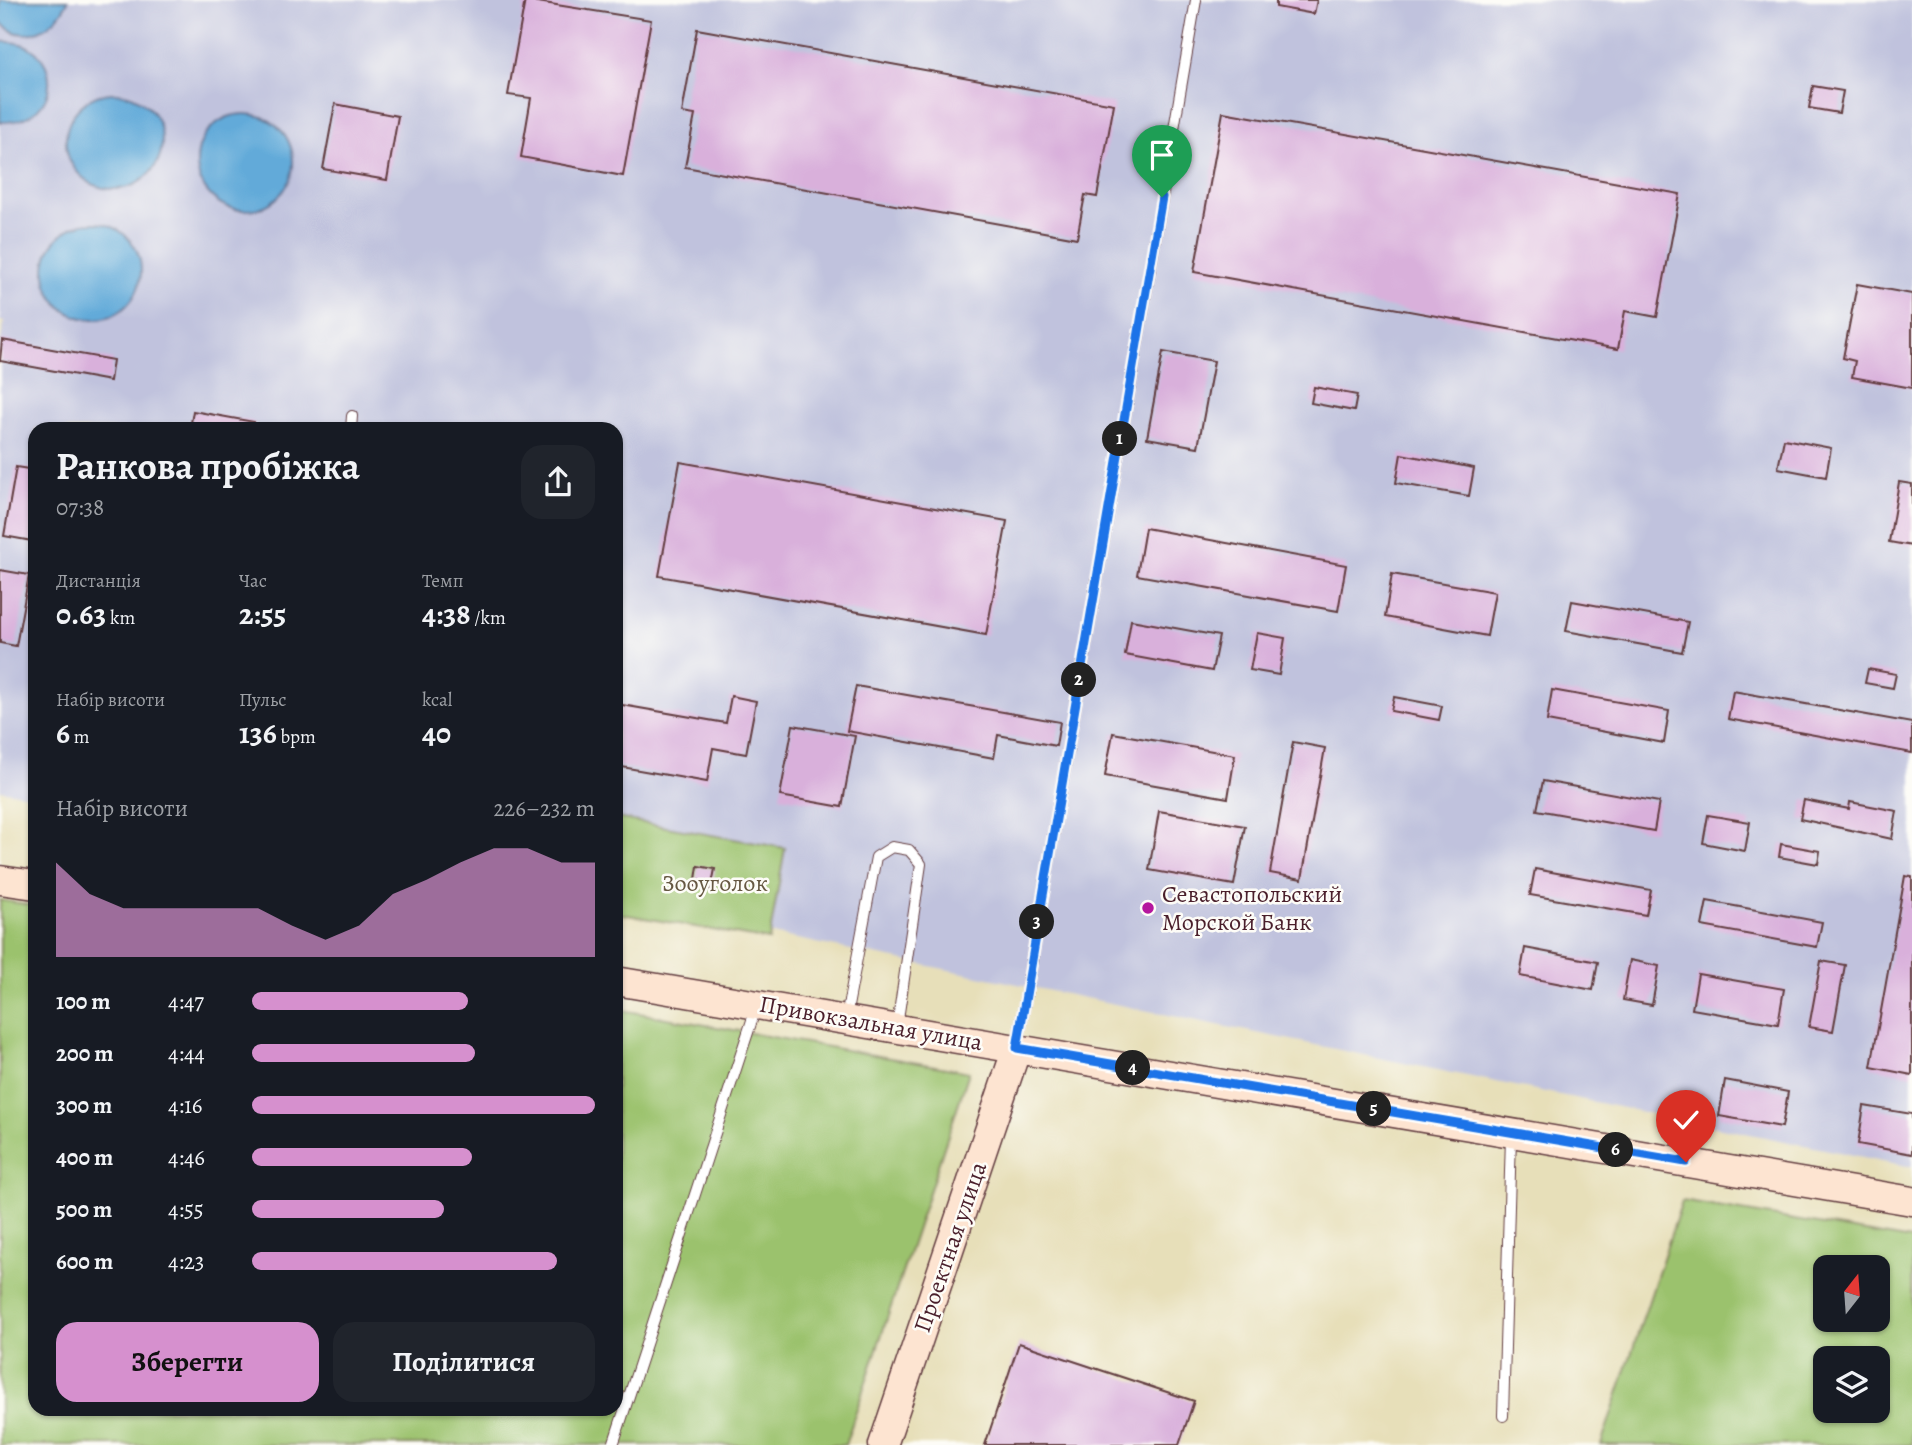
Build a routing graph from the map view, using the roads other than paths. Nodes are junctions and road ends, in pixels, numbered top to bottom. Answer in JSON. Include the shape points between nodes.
{"nodes":[{"id":1,"x":1196,"y":0,"type":"edge"},
{"id":2,"x":352,"y":416,"type":"dead end"},
{"id":3,"x":352,"y":422,"type":"edge"},
{"id":4,"x":0,"y":880,"type":"edge"},
{"id":5,"x":28,"y":885,"type":"edge"},
{"id":6,"x":623,"y":982,"type":"edge"},
{"id":7,"x":757,"y":1004,"type":"junction"},
{"id":8,"x":846,"y":1018,"type":"junction"},
{"id":9,"x":897,"y":1027,"type":"junction"},
{"id":10,"x":1017,"y":1048,"type":"junction"},
{"id":11,"x":1512,"y":1132,"type":"junction"},
{"id":12,"x":1912,"y":1201,"type":"edge"},
{"id":13,"x":623,"y":1414,"type":"edge"},
{"id":14,"x":622,"y":1416,"type":"edge"},
{"id":15,"x":1503,"y":1416,"type":"dead end"},
{"id":16,"x":613,"y":1445,"type":"edge"},
{"id":17,"x":883,"y":1445,"type":"edge"}],
"edges":[{"from":1,"to":10,"type":"lane"},
{"from":2,"to":3,"type":"lane"},
{"from":4,"to":5,"type":"main road"},
{"from":6,"to":7,"type":"main road","name":"Привокзальная улица"},
{"from":7,"to":8,"type":"main road","name":"Привокзальная улица"},
{"from":7,"to":13,"type":"lane"},
{"from":8,"to":9,"type":"main road","name":"Привокзальная улица"},
{"from":8,"to":9,"type":"lane","via":[[876,857],[892,847],[909,850],[921,863]]},
{"from":9,"to":10,"type":"main road","name":"Привокзальная улица"},
{"from":10,"to":11,"type":"main road","name":"Привокзальная улица"},
{"from":10,"to":17,"type":"main road","name":"Проектная улица"},
{"from":11,"to":12,"type":"main road","name":"Привокзальная улица"},
{"from":11,"to":15,"type":"lane"},
{"from":14,"to":16,"type":"lane"}]}
